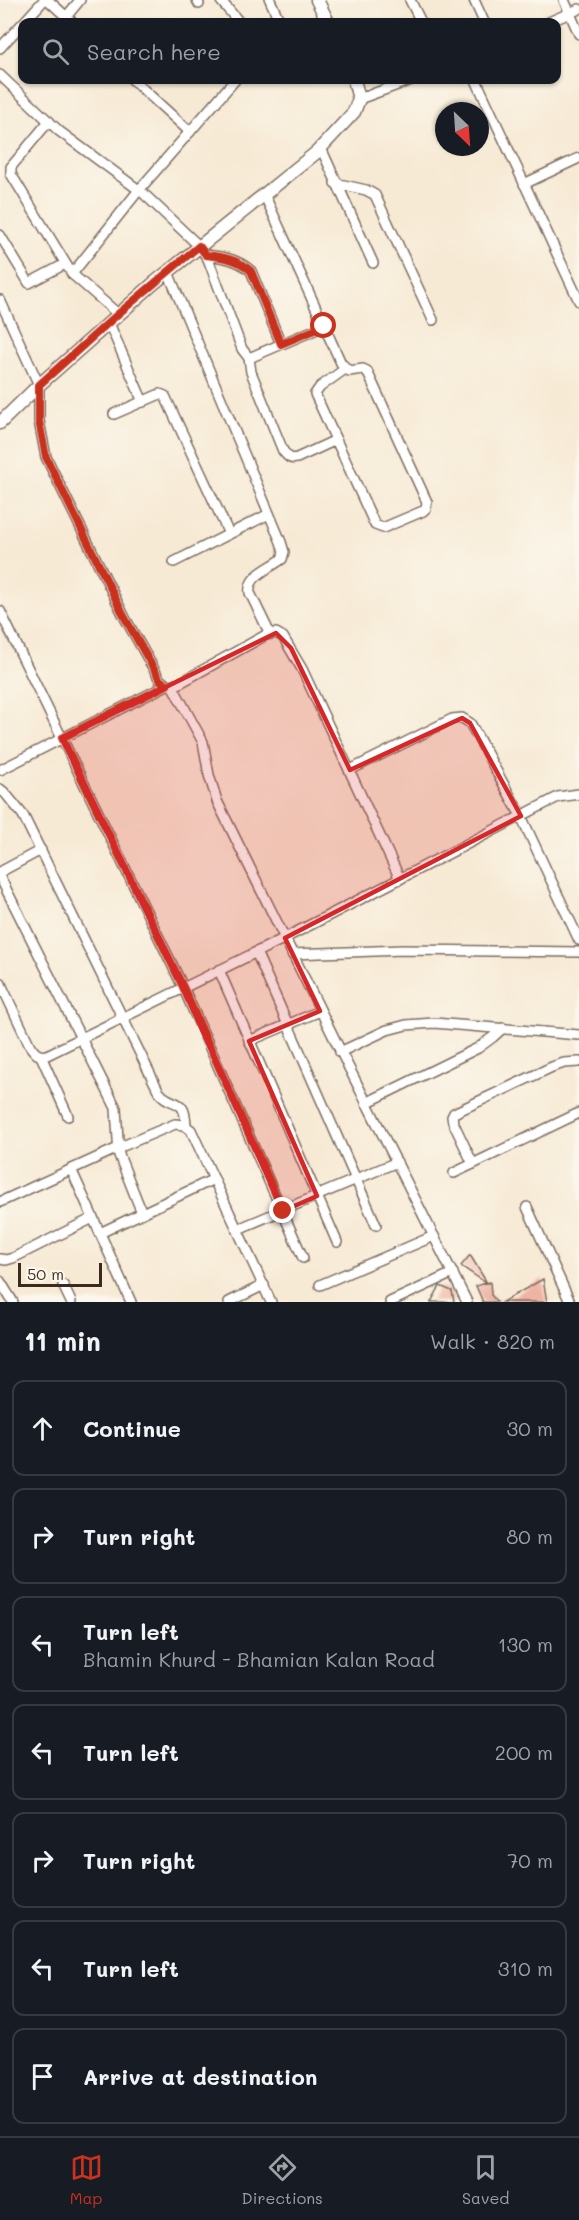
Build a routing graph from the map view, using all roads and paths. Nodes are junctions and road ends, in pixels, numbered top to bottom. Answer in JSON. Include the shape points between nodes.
{"nodes":[{"id":1,"x":46,"y":0,"type":"edge"},
{"id":2,"x":80,"y":0,"type":"edge"},
{"id":3,"x":270,"y":0,"type":"edge"},
{"id":4,"x":317,"y":0,"type":"edge"},
{"id":5,"x":411,"y":0,"type":"edge"},
{"id":6,"x":474,"y":0,"type":"edge"},
{"id":7,"x":564,"y":0,"type":"edge"},
{"id":8,"x":221,"y":1,"type":"edge"},
{"id":9,"x":574,"y":11,"type":"edge"},
{"id":10,"x":28,"y":18,"type":"edge"},
{"id":11,"x":67,"y":18,"type":"edge"},
{"id":12,"x":70,"y":18,"type":"edge"},
{"id":13,"x":236,"y":18,"type":"edge"},
{"id":14,"x":278,"y":18,"type":"edge"},
{"id":15,"x":325,"y":18,"type":"edge"},
{"id":16,"x":419,"y":18,"type":"edge"},
{"id":17,"x":482,"y":18,"type":"edge"},
{"id":18,"x":558,"y":18,"type":"edge"},
{"id":19,"x":18,"y":28,"type":"edge"},
{"id":20,"x":579,"y":34,"type":"edge"},
{"id":21,"x":0,"y":48,"type":"edge"},
{"id":22,"x":0,"y":75,"type":"edge"},
{"id":23,"x":138,"y":84,"type":"edge"},
{"id":24,"x":232,"y":84,"type":"edge"},
{"id":25,"x":355,"y":84,"type":"edge"},
{"id":26,"x":400,"y":84,"type":"edge"},
{"id":27,"x":478,"y":84,"type":"edge"},
{"id":28,"x":359,"y":99,"type":"junction"},
{"id":29,"x":49,"y":121,"type":"junction"},
{"id":30,"x":190,"y":132,"type":"junction"},
{"id":31,"x":321,"y":148,"type":"junction"},
{"id":32,"x":579,"y":158,"type":"edge"},
{"id":33,"x":335,"y":183,"type":"junction"},
{"id":34,"x":524,"y":184,"type":"junction"},
{"id":35,"x":139,"y":190,"type":"junction"},
{"id":36,"x":264,"y":194,"type":"junction"},
{"id":37,"x":0,"y":235,"type":"edge"},
{"id":38,"x":202,"y":251,"type":"junction"},
{"id":39,"x":373,"y":263,"type":"dead end"},
{"id":40,"x":65,"y":264,"type":"junction"},
{"id":41,"x":168,"y":272,"type":"junction"},
{"id":42,"x":72,"y":274,"type":"junction"},
{"id":43,"x":0,"y":300,"type":"edge"},
{"id":44,"x":579,"y":301,"type":"edge"},
{"id":45,"x":118,"y":314,"type":"junction"},
{"id":46,"x":433,"y":320,"type":"dead end"},
{"id":47,"x":109,"y":323,"type":"junction"},
{"id":48,"x":324,"y":326,"type":"junction"},
{"id":49,"x":281,"y":344,"type":"junction"},
{"id":50,"x":249,"y":358,"type":"junction"},
{"id":51,"x":345,"y":369,"type":"junction"},
{"id":52,"x":39,"y":385,"type":"junction"},
{"id":53,"x":142,"y":402,"type":"junction"},
{"id":54,"x":114,"y":414,"type":"dead end"},
{"id":55,"x":0,"y":423,"type":"edge"},
{"id":56,"x":336,"y":440,"type":"junction"},
{"id":57,"x":269,"y":514,"type":"junction"},
{"id":58,"x":229,"y":534,"type":"junction"},
{"id":59,"x":174,"y":562,"type":"dead end"},
{"id":60,"x":0,"y":611,"type":"edge"},
{"id":61,"x":270,"y":634,"type":"junction"},
{"id":62,"x":170,"y":685,"type":"junction"},
{"id":63,"x":62,"y":738,"type":"junction"},
{"id":64,"x":0,"y":770,"type":"edge"},
{"id":65,"x":350,"y":770,"type":"junction"},
{"id":66,"x":0,"y":789,"type":"edge"},
{"id":67,"x":579,"y":795,"type":"edge"},
{"id":68,"x":521,"y":816,"type":"junction"},
{"id":69,"x":41,"y":850,"type":"junction"},
{"id":70,"x":0,"y":872,"type":"edge"},
{"id":71,"x":0,"y":877,"type":"edge"},
{"id":72,"x":400,"y":879,"type":"junction"},
{"id":73,"x":285,"y":938,"type":"junction"},
{"id":74,"x":579,"y":940,"type":"edge"},
{"id":75,"x":256,"y":952,"type":"junction"},
{"id":76,"x":579,"y":952,"type":"edge"},
{"id":77,"x":292,"y":954,"type":"junction"},
{"id":78,"x":219,"y":970,"type":"junction"},
{"id":79,"x":0,"y":982,"type":"edge"},
{"id":80,"x":183,"y":987,"type":"junction"},
{"id":81,"x":320,"y":1011,"type":"junction"},
{"id":82,"x":123,"y":1016,"type":"junction"},
{"id":83,"x":288,"y":1024,"type":"junction"},
{"id":84,"x":503,"y":1028,"type":"junction"},
{"id":85,"x":579,"y":1035,"type":"edge"},
{"id":86,"x":82,"y":1038,"type":"junction"},
{"id":87,"x":249,"y":1041,"type":"junction"},
{"id":88,"x":340,"y":1052,"type":"junction"},
{"id":89,"x":41,"y":1056,"type":"junction"},
{"id":90,"x":579,"y":1062,"type":"edge"},
{"id":91,"x":366,"y":1103,"type":"junction"},
{"id":92,"x":579,"y":1113,"type":"edge"},
{"id":93,"x":68,"y":1116,"type":"dead end"},
{"id":94,"x":186,"y":1126,"type":"junction"},
{"id":95,"x":118,"y":1148,"type":"junction"},
{"id":96,"x":397,"y":1162,"type":"junction"},
{"id":97,"x":473,"y":1164,"type":"junction"},
{"id":98,"x":71,"y":1169,"type":"junction"},
{"id":99,"x":454,"y":1173,"type":"dead end"},
{"id":100,"x":214,"y":1179,"type":"junction"},
{"id":101,"x":356,"y":1180,"type":"junction"},
{"id":102,"x":318,"y":1196,"type":"junction"},
{"id":103,"x":0,"y":1202,"type":"edge"},
{"id":104,"x":526,"y":1207,"type":"dead end"},
{"id":105,"x":283,"y":1211,"type":"junction"},
{"id":106,"x":142,"y":1213,"type":"junction"},
{"id":107,"x":93,"y":1218,"type":"junction"},
{"id":108,"x":376,"y":1225,"type":"dead end"},
{"id":109,"x":237,"y":1229,"type":"junction"},
{"id":110,"x":99,"y":1233,"type":"junction"},
{"id":111,"x":434,"y":1236,"type":"junction"},
{"id":112,"x":337,"y":1242,"type":"dead end"},
{"id":113,"x":303,"y":1258,"type":"dead end"},
{"id":114,"x":0,"y":1259,"type":"edge"},
{"id":115,"x":453,"y":1273,"type":"junction"},
{"id":116,"x":0,"y":1281,"type":"edge"},
{"id":117,"x":63,"y":1285,"type":"dead end"},
{"id":118,"x":320,"y":1285,"type":"dead end"},
{"id":119,"x":264,"y":1286,"type":"junction"},
{"id":120,"x":8,"y":1299,"type":"edge"},
{"id":121,"x":400,"y":1300,"type":"edge"},
{"id":122,"x":71,"y":1302,"type":"edge"},
{"id":123,"x":131,"y":1302,"type":"edge"},
{"id":124,"x":229,"y":1302,"type":"edge"},
{"id":125,"x":271,"y":1302,"type":"edge"},
{"id":126,"x":390,"y":1302,"type":"edge"},
{"id":127,"x":467,"y":1302,"type":"edge"},
{"id":128,"x":570,"y":1302,"type":"edge"}],
"edges":[{"from":1,"to":10,"type":"street"},
{"from":1,"to":11,"type":"street"},
{"from":2,"to":12,"type":"street"},
{"from":3,"to":14,"type":"street"},
{"from":4,"to":15,"type":"street"},
{"from":5,"to":16,"type":"street"},
{"from":6,"to":17,"type":"street"},
{"from":7,"to":9,"type":"street"},
{"from":8,"to":13,"type":"street"},
{"from":9,"to":18,"type":"street"},
{"from":9,"to":20,"type":"street"},
{"from":19,"to":21,"type":"street"},
{"from":22,"to":29,"type":"street"},
{"from":23,"to":30,"type":"street"},
{"from":24,"to":30,"type":"street"},
{"from":25,"to":28,"type":"street"},
{"from":26,"to":28,"type":"street"},
{"from":27,"to":34,"type":"street"},
{"from":28,"to":31,"type":"street","via":[[354,112]]},
{"from":29,"to":35,"type":"street"},
{"from":29,"to":40,"type":"street","via":[[11,170]]},
{"from":30,"to":35,"type":"street"},
{"from":31,"to":33,"type":"street"},
{"from":31,"to":36,"type":"street"},
{"from":32,"to":34,"type":"street"},
{"from":33,"to":39,"type":"street"},
{"from":33,"to":46,"type":"street","via":[[375,195]]},
{"from":34,"to":44,"type":"street"},
{"from":35,"to":38,"type":"street"},
{"from":35,"to":42,"type":"street"},
{"from":36,"to":38,"type":"street"},
{"from":36,"to":48,"type":"street"},
{"from":37,"to":40,"type":"street","via":[[29,283]]},
{"from":38,"to":41,"type":"street"},
{"from":38,"to":49,"type":"street","via":[[243,264],[251,271]]},
{"from":38,"to":50,"type":"street"},
{"from":40,"to":42,"type":"street"},
{"from":41,"to":45,"type":"street"},
{"from":41,"to":57,"type":"street"},
{"from":42,"to":45,"type":"street"},
{"from":43,"to":52,"type":"street"},
{"from":45,"to":47,"type":"street"},
{"from":47,"to":52,"type":"street"},
{"from":47,"to":53,"type":"street"},
{"from":48,"to":49,"type":"street"},
{"from":48,"to":51,"type":"street"},
{"from":49,"to":50,"type":"street"},
{"from":50,"to":56,"type":"street","via":[[251,372],[288,457],[297,458]]},
{"from":51,"to":56,"type":"street","via":[[315,394]]},
{"from":51,"to":56,"type":"street","via":[[367,370],[427,502],[426,508],[378,528]]},
{"from":52,"to":55,"type":"street"},
{"from":52,"to":62,"type":"street","via":[[39,421],[46,457],[125,618],[160,680]]},
{"from":53,"to":54,"type":"street"},
{"from":53,"to":58,"type":"street","via":[[160,394],[165,396]]},
{"from":57,"to":58,"type":"street"},
{"from":57,"to":61,"type":"street","via":[[284,552],[282,559],[249,585]]},
{"from":58,"to":59,"type":"street"},
{"from":60,"to":63,"type":"street"},
{"from":61,"to":62,"type":"street"},
{"from":61,"to":65,"type":"street","via":[[283,637],[291,648]]},
{"from":62,"to":63,"type":"street"},
{"from":62,"to":73,"type":"street","via":[[199,731],[217,801]]},
{"from":63,"to":64,"type":"street"},
{"from":63,"to":80,"type":"street"},
{"from":65,"to":68,"type":"street","via":[[452,719],[462,718],[470,723]]},
{"from":65,"to":72,"type":"street"},
{"from":66,"to":69,"type":"street","via":[[23,815]]},
{"from":67,"to":68,"type":"street","via":[[558,797]]},
{"from":68,"to":72,"type":"street"},
{"from":68,"to":74,"type":"street"},
{"from":69,"to":70,"type":"street"},
{"from":69,"to":82,"type":"street"},
{"from":71,"to":86,"type":"street"},
{"from":72,"to":73,"type":"street"},
{"from":73,"to":75,"type":"street"},
{"from":73,"to":77,"type":"street"},
{"from":75,"to":78,"type":"street"},
{"from":75,"to":83,"type":"street"},
{"from":76,"to":77,"type":"street","via":[[403,950]]},
{"from":77,"to":81,"type":"street"},
{"from":78,"to":80,"type":"street"},
{"from":78,"to":87,"type":"street"},
{"from":79,"to":89,"type":"street","via":[[30,1046]]},
{"from":80,"to":82,"type":"street"},
{"from":80,"to":105,"type":"street"},
{"from":81,"to":83,"type":"street"},
{"from":81,"to":88,"type":"street"},
{"from":82,"to":86,"type":"street"},
{"from":82,"to":94,"type":"street","via":[[159,1092],[179,1103]]},
{"from":83,"to":87,"type":"street"},
{"from":83,"to":101,"type":"street"},
{"from":84,"to":85,"type":"street"},
{"from":84,"to":88,"type":"street","via":[[406,1025]]},
{"from":84,"to":91,"type":"street","via":[[478,1048]]},
{"from":86,"to":89,"type":"street"},
{"from":86,"to":95,"type":"street","via":[[116,1108]]},
{"from":87,"to":102,"type":"street"},
{"from":88,"to":91,"type":"street"},
{"from":89,"to":93,"type":"street"},
{"from":90,"to":97,"type":"street","via":[[552,1067],[454,1113],[453,1122]]},
{"from":91,"to":96,"type":"street"},
{"from":92,"to":97,"type":"street"},
{"from":94,"to":95,"type":"street","via":[[175,1124]]},
{"from":94,"to":100,"type":"street"},
{"from":95,"to":98,"type":"street"},
{"from":95,"to":106,"type":"street"},
{"from":96,"to":101,"type":"street"},
{"from":96,"to":111,"type":"street"},
{"from":97,"to":99,"type":"street"},
{"from":98,"to":103,"type":"street"},
{"from":98,"to":107,"type":"street"},
{"from":100,"to":106,"type":"street"},
{"from":100,"to":109,"type":"street"},
{"from":101,"to":102,"type":"street"},
{"from":101,"to":108,"type":"street"},
{"from":102,"to":105,"type":"street"},
{"from":102,"to":112,"type":"street"},
{"from":104,"to":128,"type":"street"},
{"from":105,"to":109,"type":"street"},
{"from":105,"to":113,"type":"street"},
{"from":106,"to":110,"type":"street"},
{"from":107,"to":110,"type":"street"},
{"from":107,"to":114,"type":"street","via":[[13,1258]]},
{"from":109,"to":119,"type":"street"},
{"from":110,"to":123,"type":"street"},
{"from":111,"to":115,"type":"street"},
{"from":111,"to":118,"type":"street"},
{"from":115,"to":121,"type":"street"},
{"from":115,"to":127,"type":"street"},
{"from":116,"to":120,"type":"street"},
{"from":117,"to":122,"type":"street"},
{"from":119,"to":124,"type":"street"},
{"from":119,"to":125,"type":"street"},
{"from":121,"to":126,"type":"street"}]}
